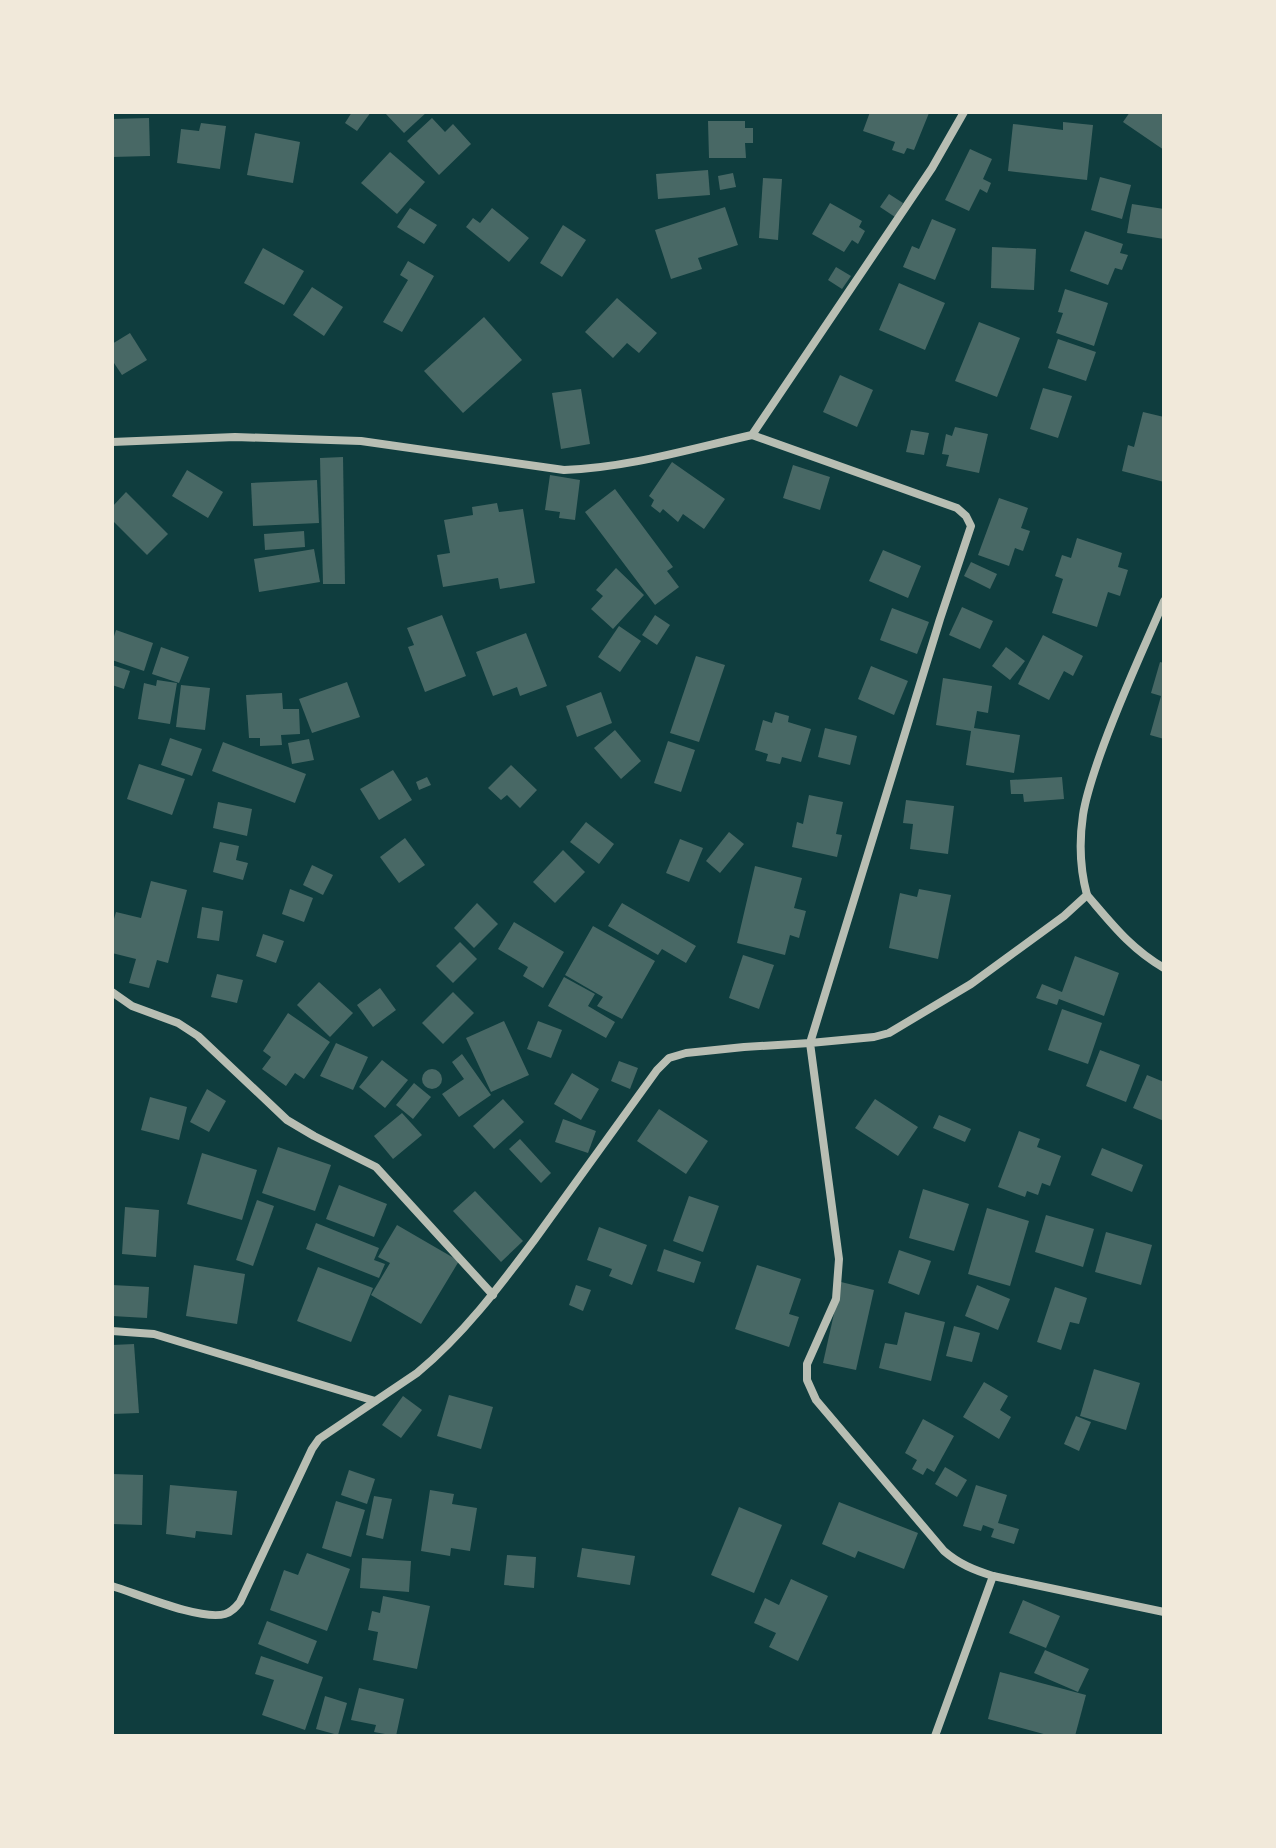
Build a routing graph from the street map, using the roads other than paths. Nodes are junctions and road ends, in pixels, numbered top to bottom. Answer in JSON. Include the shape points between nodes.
{"nodes":[{"id":1,"x":964,"y":112,"type":"edge"},
{"id":2,"x":752,"y":435,"type":"junction"},
{"id":3,"x":112,"y":442,"type":"edge"},
{"id":4,"x":1164,"y":601,"type":"edge"},
{"id":5,"x":1087,"y":895,"type":"junction"},
{"id":6,"x":1164,"y":968,"type":"edge"},
{"id":7,"x":112,"y":992,"type":"edge"},
{"id":8,"x":810,"y":1043,"type":"junction"},
{"id":9,"x":493,"y":1295,"type":"junction"},
{"id":10,"x":112,"y":1331,"type":"edge"},
{"id":11,"x":375,"y":1401,"type":"junction"},
{"id":12,"x":993,"y":1576,"type":"junction"},
{"id":13,"x":112,"y":1586,"type":"edge"},
{"id":14,"x":1164,"y":1612,"type":"edge"},
{"id":15,"x":935,"y":1736,"type":"edge"}],
"edges":[{"from":1,"to":2,"type":"street"},
{"from":2,"to":3,"type":"street","via":[[620,464],[564,470],[361,441],[235,437]]},
{"from":2,"to":8,"type":"street","via":[[957,508],[971,526]]},
{"from":4,"to":5,"type":"street","via":[[1087,794],[1080,844]]},
{"from":5,"to":6,"type":"street","via":[[1127,942]]},
{"from":5,"to":8,"type":"street","via":[[971,984],[889,1033]]},
{"from":7,"to":9,"type":"street","via":[[198,1036],[287,1120],[376,1167]]},
{"from":8,"to":9,"type":"street","via":[[669,1058]]},
{"from":8,"to":12,"type":"street","via":[[839,1259],[836,1299],[807,1364],[810,1391],[944,1551]]},
{"from":9,"to":11,"type":"street","via":[[431,1361]]},
{"from":10,"to":11,"type":"street","via":[[154,1334]]},
{"from":11,"to":13,"type":"street","via":[[312,1449],[234,1610],[201,1615]]},
{"from":12,"to":14,"type":"street"},
{"from":12,"to":15,"type":"street"}]}
